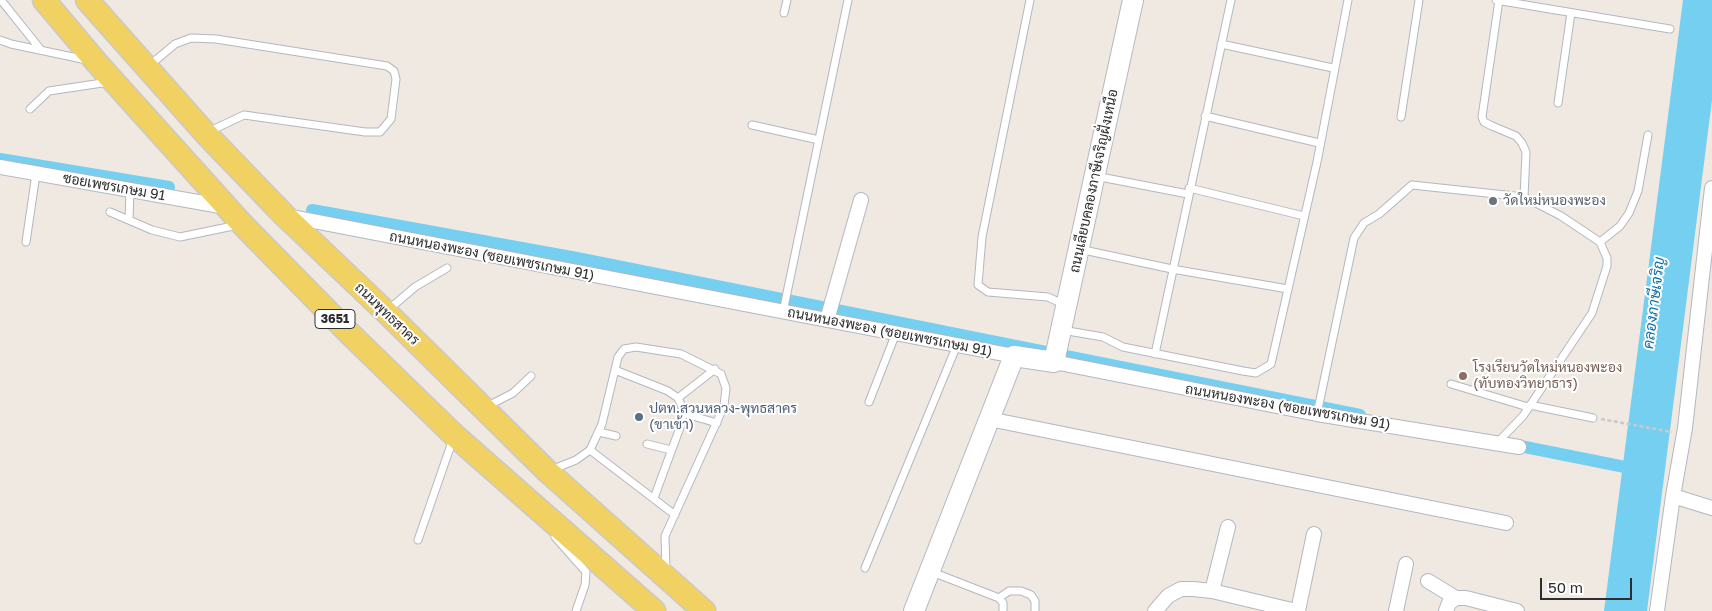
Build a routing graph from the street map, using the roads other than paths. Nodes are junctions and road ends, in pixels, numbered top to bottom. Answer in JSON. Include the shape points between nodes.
{"nodes":[{"id":1,"x":1,"y":0,"type":"edge"},
{"id":2,"x":44,"y":0,"type":"edge"},
{"id":3,"x":88,"y":0,"type":"edge"},
{"id":4,"x":787,"y":0,"type":"edge"},
{"id":5,"x":848,"y":0,"type":"edge"},
{"id":6,"x":1030,"y":0,"type":"edge"},
{"id":7,"x":1133,"y":0,"type":"edge"},
{"id":8,"x":1232,"y":0,"type":"edge"},
{"id":9,"x":1348,"y":0,"type":"edge"},
{"id":10,"x":1419,"y":0,"type":"edge"},
{"id":11,"x":1498,"y":0,"type":"edge"},
{"id":12,"x":784,"y":13,"type":"dead end"},
{"id":13,"x":1571,"y":13,"type":"junction"},
{"id":14,"x":1670,"y":29,"type":"dead end"},
{"id":15,"x":0,"y":40,"type":"edge"},
{"id":16,"x":1221,"y":44,"type":"junction"},
{"id":17,"x":41,"y":50,"type":"junction"},
{"id":18,"x":97,"y":62,"type":"junction"},
{"id":19,"x":147,"y":68,"type":"junction"},
{"id":20,"x":1334,"y":68,"type":"junction"},
{"id":21,"x":114,"y":82,"type":"junction"},
{"id":22,"x":1558,"y":103,"type":"dead end"},
{"id":23,"x":30,"y":109,"type":"dead end"},
{"id":24,"x":1205,"y":116,"type":"junction"},
{"id":25,"x":1401,"y":117,"type":"dead end"},
{"id":26,"x":752,"y":126,"type":"dead end"},
{"id":27,"x":206,"y":134,"type":"junction"},
{"id":28,"x":1648,"y":135,"type":"dead end"},
{"id":29,"x":819,"y":140,"type":"junction"},
{"id":30,"x":1319,"y":142,"type":"junction"},
{"id":31,"x":0,"y":168,"type":"edge"},
{"id":32,"x":36,"y":174,"type":"junction"},
{"id":33,"x":1095,"y":176,"type":"junction"},
{"id":34,"x":1712,"y":188,"type":"edge"},
{"id":35,"x":130,"y":190,"type":"junction"},
{"id":36,"x":1189,"y":191,"type":"junction"},
{"id":37,"x":1524,"y":197,"type":"junction"},
{"id":38,"x":861,"y":200,"type":"dead end"},
{"id":39,"x":110,"y":212,"type":"dead end"},
{"id":40,"x":235,"y":216,"type":"junction"},
{"id":41,"x":284,"y":216,"type":"junction"},
{"id":42,"x":1304,"y":216,"type":"junction"},
{"id":43,"x":128,"y":220,"type":"junction"},
{"id":44,"x":26,"y":242,"type":"dead end"},
{"id":45,"x":1600,"y":242,"type":"junction"},
{"id":46,"x":1079,"y":249,"type":"junction"},
{"id":47,"x":446,"y":268,"type":"dead end"},
{"id":48,"x":1172,"y":269,"type":"junction"},
{"id":49,"x":1288,"y":289,"type":"junction"},
{"id":50,"x":1067,"y":306,"type":"junction"},
{"id":51,"x":386,"y":312,"type":"junction"},
{"id":52,"x":783,"y":312,"type":"junction"},
{"id":53,"x":827,"y":320,"type":"junction"},
{"id":54,"x":1062,"y":330,"type":"junction"},
{"id":55,"x":896,"y":332,"type":"junction"},
{"id":56,"x":957,"y":345,"type":"junction"},
{"id":57,"x":1155,"y":354,"type":"junction"},
{"id":58,"x":1014,"y":356,"type":"junction"},
{"id":59,"x":1054,"y":362,"type":"junction"},
{"id":60,"x":715,"y":369,"type":"junction"},
{"id":61,"x":615,"y":370,"type":"junction"},
{"id":62,"x":531,"y":376,"type":"dead end"},
{"id":63,"x":1451,"y":384,"type":"dead end"},
{"id":64,"x":678,"y":398,"type":"junction"},
{"id":65,"x":869,"y":402,"type":"dead end"},
{"id":66,"x":1529,"y":406,"type":"junction"},
{"id":67,"x":483,"y":408,"type":"junction"},
{"id":68,"x":682,"y":412,"type":"junction"},
{"id":69,"x":1317,"y":414,"type":"junction"},
{"id":70,"x":1593,"y":418,"type":"road end"},
{"id":71,"x":989,"y":419,"type":"junction"},
{"id":72,"x":717,"y":423,"type":"junction"},
{"id":73,"x":598,"y":432,"type":"junction"},
{"id":74,"x":454,"y":435,"type":"junction"},
{"id":75,"x":616,"y":436,"type":"dead end"},
{"id":76,"x":1496,"y":443,"type":"junction"},
{"id":77,"x":647,"y":444,"type":"dead end"},
{"id":78,"x":1519,"y":447,"type":"dead end"},
{"id":79,"x":590,"y":450,"type":"junction"},
{"id":80,"x":672,"y":450,"type":"junction"},
{"id":81,"x":495,"y":470,"type":"junction"},
{"id":82,"x":547,"y":471,"type":"junction"},
{"id":83,"x":1673,"y":496,"type":"junction"},
{"id":84,"x":654,"y":498,"type":"junction"},
{"id":85,"x":1712,"y":508,"type":"edge"},
{"id":86,"x":675,"y":515,"type":"junction"},
{"id":87,"x":1506,"y":523,"type":"dead end"},
{"id":88,"x":1228,"y":527,"type":"dead end"},
{"id":89,"x":1314,"y":534,"type":"dead end"},
{"id":90,"x":418,"y":540,"type":"dead end"},
{"id":91,"x":1406,"y":564,"type":"dead end"},
{"id":92,"x":865,"y":568,"type":"dead end"},
{"id":93,"x":930,"y":571,"type":"junction"},
{"id":94,"x":665,"y":578,"type":"junction"},
{"id":95,"x":1428,"y":581,"type":"dead end"},
{"id":96,"x":1212,"y":591,"type":"junction"},
{"id":97,"x":999,"y":598,"type":"junction"},
{"id":98,"x":1456,"y":598,"type":"junction"},
{"id":99,"x":576,"y":611,"type":"edge"},
{"id":100,"x":654,"y":611,"type":"edge"},
{"id":101,"x":704,"y":611,"type":"edge"},
{"id":102,"x":914,"y":611,"type":"edge"},
{"id":103,"x":1003,"y":611,"type":"edge"},
{"id":104,"x":1035,"y":611,"type":"edge"},
{"id":105,"x":1155,"y":611,"type":"edge"},
{"id":106,"x":1297,"y":611,"type":"edge"},
{"id":107,"x":1396,"y":611,"type":"edge"},
{"id":108,"x":1446,"y":611,"type":"edge"},
{"id":109,"x":1517,"y":611,"type":"edge"},
{"id":110,"x":1657,"y":611,"type":"edge"}],
"edges":[{"from":1,"to":17,"type":"lane"},
{"from":2,"to":18,"type":"main road","number":"3651"},
{"from":3,"to":19,"type":"main road","name":"ถนนพุทธสาคร","number":"3651"},
{"from":4,"to":12,"type":"lane"},
{"from":5,"to":29,"type":"lane"},
{"from":6,"to":50,"type":"lane","via":[[982,237],[978,285],[988,292],[1048,297]]},
{"from":7,"to":33,"type":"main road","name":"ถนนเลียบคลองภาษีเจริญฝั่งเหนือ"},
{"from":8,"to":16,"type":"lane"},
{"from":9,"to":20,"type":"lane"},
{"from":10,"to":25,"type":"lane"},
{"from":11,"to":13,"type":"lane"},
{"from":11,"to":37,"type":"lane","via":[[1482,118],[1484,122],[1516,136],[1522,143],[1526,152]]},
{"from":13,"to":14,"type":"lane"},
{"from":13,"to":22,"type":"lane"},
{"from":15,"to":17,"type":"lane"},
{"from":16,"to":20,"type":"lane"},
{"from":16,"to":24,"type":"lane"},
{"from":17,"to":18,"type":"lane"},
{"from":18,"to":21,"type":"main road","number":"3651"},
{"from":19,"to":27,"type":"main road","name":"ถนนพุทธสาคร","number":"3651"},
{"from":19,"to":27,"type":"lane","via":[[175,44],[191,38],[216,39],[387,66],[394,71],[391,119],[380,132],[244,115]]},
{"from":20,"to":30,"type":"lane"},
{"from":21,"to":23,"type":"lane","via":[[48,91]]},
{"from":21,"to":40,"type":"main road","number":"3651"},
{"from":24,"to":30,"type":"lane"},
{"from":24,"to":36,"type":"lane"},
{"from":26,"to":29,"type":"lane"},
{"from":27,"to":41,"type":"main road","name":"ถนนพุทธสาคร","number":"3651"},
{"from":28,"to":45,"type":"lane","via":[[1638,191],[1620,226]]},
{"from":29,"to":52,"type":"lane"},
{"from":30,"to":42,"type":"lane"},
{"from":31,"to":32,"type":"street","name":"ซอยเพชรเกษม 91"},
{"from":32,"to":35,"type":"street","name":"ซอยเพชรเกษม 91"},
{"from":32,"to":44,"type":"lane"},
{"from":33,"to":36,"type":"lane"},
{"from":33,"to":46,"type":"main road","name":"ถนนเลียบคลองภาษีเจริญฝั่งเหนือ"},
{"from":34,"to":83,"type":"street","via":[[1685,428]]},
{"from":35,"to":40,"type":"street","name":"ซอยเพชรเกษม 91"},
{"from":35,"to":43,"type":"lane"},
{"from":36,"to":42,"type":"lane"},
{"from":36,"to":48,"type":"lane"},
{"from":37,"to":45,"type":"lane"},
{"from":37,"to":69,"type":"lane","via":[[1412,185],[1380,214],[1364,223],[1354,238]]},
{"from":38,"to":53,"type":"street"},
{"from":39,"to":43,"type":"lane"},
{"from":40,"to":43,"type":"lane","via":[[180,237]]},
{"from":40,"to":74,"type":"main road","number":"3651"},
{"from":41,"to":51,"type":"main road","name":"ถนนพุทธสาคร","number":"3651"},
{"from":41,"to":52,"type":"street","name":"ถนนหนองพะอง (ซอยเพชรเกษม 91)"},
{"from":42,"to":49,"type":"lane"},
{"from":45,"to":66,"type":"lane","via":[[1607,266],[1592,313]]},
{"from":46,"to":48,"type":"lane"},
{"from":46,"to":50,"type":"main road","name":"ถนนเลียบคลองภาษีเจริญฝั่งเหนือ"},
{"from":47,"to":51,"type":"lane","via":[[415,286]]},
{"from":48,"to":49,"type":"lane"},
{"from":48,"to":57,"type":"lane"},
{"from":49,"to":57,"type":"lane","via":[[1273,358],[1264,370],[1256,373]]},
{"from":50,"to":54,"type":"main road","name":"ถนนเลียบคลองภาษีเจริญฝั่งเหนือ"},
{"from":51,"to":67,"type":"main road","name":"ถนนพุทธสาคร","number":"3651"},
{"from":52,"to":53,"type":"street","name":"ถนนหนองพะอง (ซอยเพชรเกษม 91)"},
{"from":53,"to":55,"type":"street","name":"ถนนหนองพะอง (ซอยเพชรเกษม 91)"},
{"from":54,"to":57,"type":"lane","via":[[1103,337]]},
{"from":54,"to":59,"type":"main road","name":"ถนนเลียบคลองภาษีเจริญฝั่งเหนือ"},
{"from":55,"to":56,"type":"street","name":"ถนนหนองพะอง (ซอยเพชรเกษม 91)"},
{"from":55,"to":65,"type":"lane"},
{"from":56,"to":58,"type":"street","name":"ถนนหนองพะอง (ซอยเพชรเกษม 91)"},
{"from":56,"to":92,"type":"lane"},
{"from":58,"to":59,"type":"main road","name":"ถนนหนองพะอง (ซอยเพชรเกษม 91)"},
{"from":58,"to":71,"type":"main road"},
{"from":59,"to":69,"type":"street","name":"ถนนหนองพะอง (ซอยเพชรเกษม 91)"},
{"from":60,"to":61,"type":"lane","via":[[681,354],[636,346],[624,349]]},
{"from":60,"to":64,"type":"lane"},
{"from":60,"to":72,"type":"lane","via":[[721,374],[726,388],[724,406]]},
{"from":61,"to":64,"type":"lane"},
{"from":61,"to":73,"type":"lane"},
{"from":62,"to":67,"type":"lane","via":[[513,393]]},
{"from":63,"to":66,"type":"lane"},
{"from":64,"to":68,"type":"lane"},
{"from":66,"to":70,"type":"lane"},
{"from":66,"to":76,"type":"lane","via":[[1517,424]]},
{"from":67,"to":82,"type":"main road","name":"ถนนพุทธสาคร","number":"3651"},
{"from":68,"to":72,"type":"lane"},
{"from":68,"to":80,"type":"lane"},
{"from":69,"to":76,"type":"street","name":"ถนนหนองพะอง (ซอยเพชรเกษม 91)"},
{"from":71,"to":87,"type":"street"},
{"from":71,"to":93,"type":"main road"},
{"from":72,"to":86,"type":"lane"},
{"from":73,"to":75,"type":"lane"},
{"from":73,"to":79,"type":"lane"},
{"from":74,"to":81,"type":"main road","number":"3651"},
{"from":74,"to":90,"type":"lane"},
{"from":76,"to":78,"type":"street","name":"ถนนหนองพะอง (ซอยเพชรเกษม 91)"},
{"from":77,"to":80,"type":"lane"},
{"from":79,"to":82,"type":"lane","via":[[576,460]]},
{"from":79,"to":84,"type":"lane"},
{"from":80,"to":84,"type":"lane"},
{"from":81,"to":99,"type":"lane","via":[[586,572],[585,586]]},
{"from":81,"to":100,"type":"main road","number":"3651"},
{"from":82,"to":94,"type":"main road","name":"ถนนพุทธสาคร","number":"3651"},
{"from":83,"to":85,"type":"street"},
{"from":83,"to":110,"type":"street"},
{"from":84,"to":86,"type":"lane"},
{"from":86,"to":94,"type":"lane","via":[[665,536]]},
{"from":88,"to":96,"type":"street"},
{"from":89,"to":106,"type":"street"},
{"from":91,"to":107,"type":"street"},
{"from":93,"to":97,"type":"lane"},
{"from":93,"to":102,"type":"main road"},
{"from":94,"to":101,"type":"main road","name":"ถนนพุทธสาคร","number":"3651"},
{"from":95,"to":98,"type":"street"},
{"from":96,"to":105,"type":"street","via":[[1181,589],[1168,596]]},
{"from":96,"to":106,"type":"street"},
{"from":97,"to":103,"type":"lane"},
{"from":97,"to":104,"type":"lane","via":[[1015,590],[1028,593],[1035,601]]},
{"from":98,"to":108,"type":"street"},
{"from":98,"to":109,"type":"street"}]}
